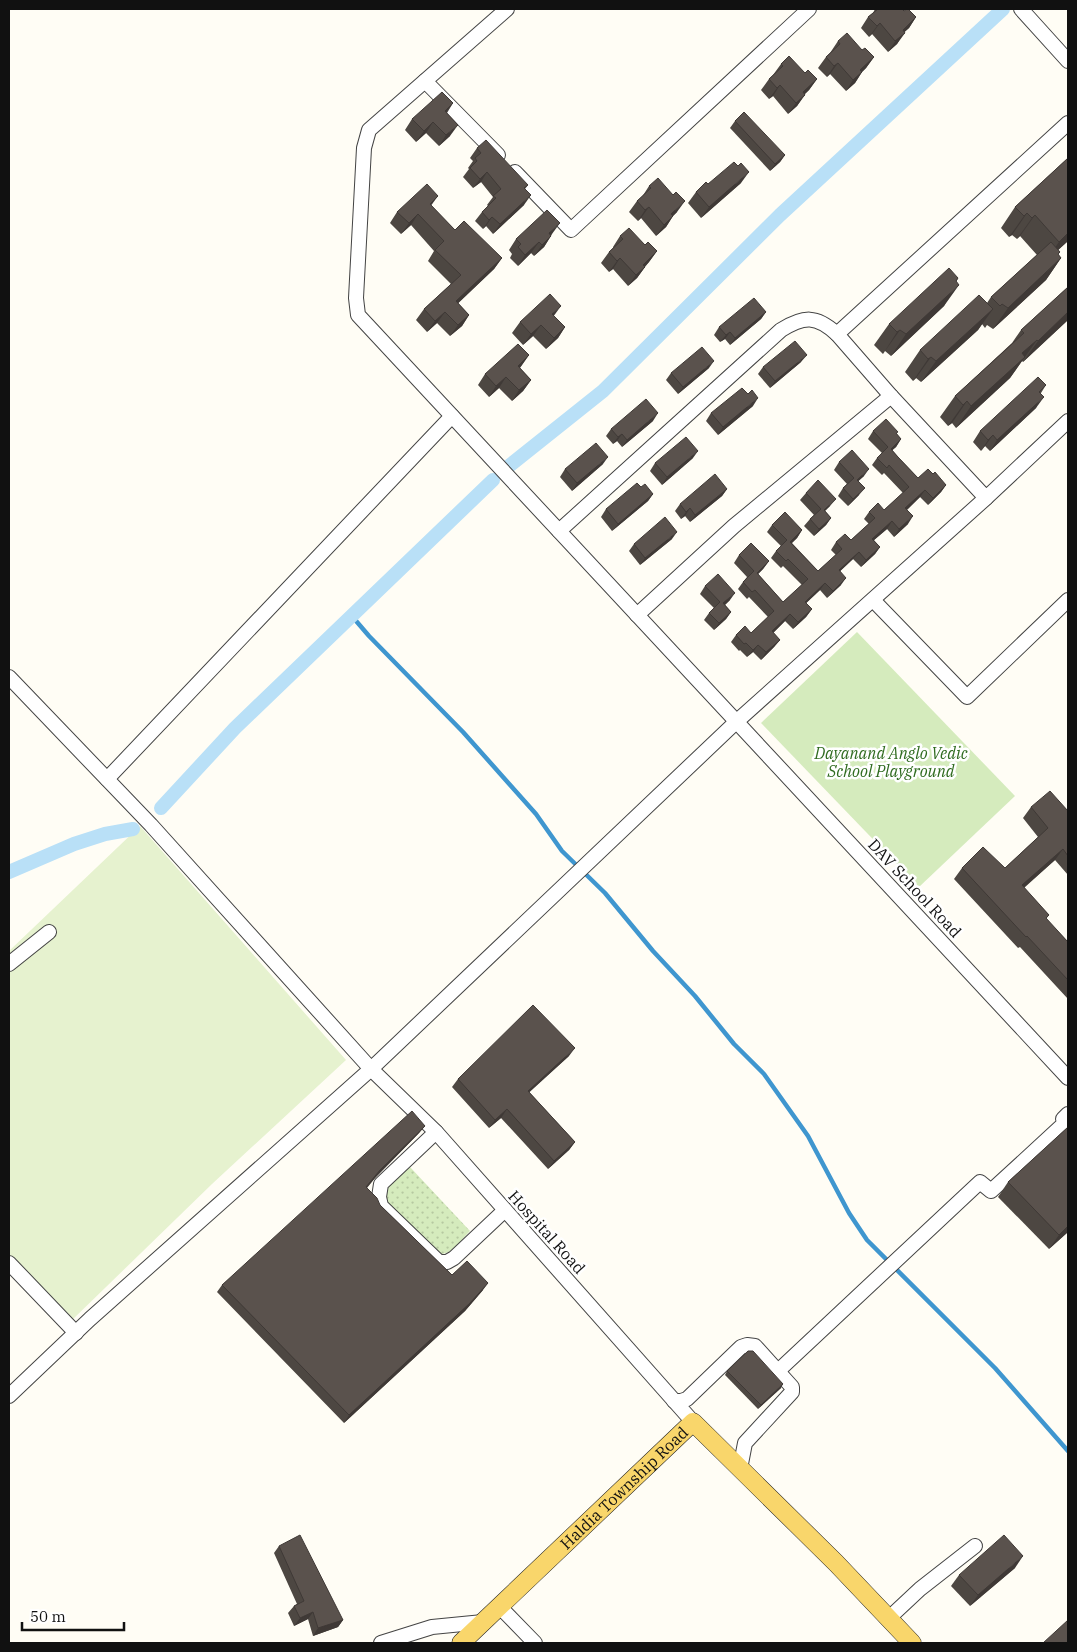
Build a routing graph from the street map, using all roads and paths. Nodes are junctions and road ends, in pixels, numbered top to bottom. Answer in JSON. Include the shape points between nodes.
{"nodes":[{"id":1,"x":507,"y":9,"type":"edge"},
{"id":2,"x":809,"y":9,"type":"edge"},
{"id":3,"x":1021,"y":9,"type":"edge"},
{"id":4,"x":1068,"y":61,"type":"edge"},
{"id":5,"x":425,"y":80,"type":"junction"},
{"id":6,"x":1068,"y":123,"type":"edge"},
{"id":7,"x":837,"y":334,"type":"junction"},
{"id":8,"x":891,"y":396,"type":"junction"},
{"id":9,"x":452,"y":416,"type":"junction"},
{"id":10,"x":1068,"y":421,"type":"edge"},
{"id":11,"x":986,"y":498,"type":"junction"},
{"id":12,"x":559,"y":531,"type":"junction"},
{"id":13,"x":873,"y":600,"type":"junction"},
{"id":14,"x":1068,"y":600,"type":"edge"},
{"id":15,"x":636,"y":615,"type":"junction"},
{"id":16,"x":9,"y":676,"type":"edge"},
{"id":17,"x":736,"y":722,"type":"junction"},
{"id":18,"x":107,"y":779,"type":"junction"},
{"id":19,"x":49,"y":932,"type":"dead end"},
{"id":20,"x":9,"y":964,"type":"edge"},
{"id":21,"x":371,"y":1068,"type":"junction"},
{"id":22,"x":1066,"y":1070,"type":"edge"},
{"id":23,"x":1068,"y":1114,"type":"edge"},
{"id":24,"x":436,"y":1132,"type":"junction"},
{"id":25,"x":505,"y":1210,"type":"junction"},
{"id":26,"x":9,"y":1263,"type":"edge"},
{"id":27,"x":76,"y":1333,"type":"junction"},
{"id":28,"x":778,"y":1371,"type":"junction"},
{"id":29,"x":9,"y":1396,"type":"edge"},
{"id":30,"x":674,"y":1401,"type":"junction"},
{"id":31,"x":693,"y":1422,"type":"junction"},
{"id":32,"x":740,"y":1469,"type":"junction"},
{"id":33,"x":975,"y":1546,"type":"dead end"},
{"id":34,"x":500,"y":1607,"type":"junction"},
{"id":35,"x":888,"y":1618,"type":"junction"},
{"id":36,"x":483,"y":1622,"type":"junction"},
{"id":37,"x":381,"y":1643,"type":"edge"},
{"id":38,"x":461,"y":1643,"type":"edge"},
{"id":39,"x":535,"y":1643,"type":"edge"},
{"id":40,"x":912,"y":1643,"type":"edge"}],
"edges":[{"from":1,"to":5,"type":"street","name":"DAV School Road"},
{"from":2,"to":5,"type":"street","via":[[571,230]]},
{"from":3,"to":4,"type":"street"},
{"from":5,"to":9,"type":"street","name":"DAV School Road","via":[[369,130],[364,148],[356,298],[358,314]]},
{"from":6,"to":7,"type":"street"},
{"from":7,"to":8,"type":"street"},
{"from":7,"to":12,"type":"street","via":[[828,326],[807,318],[781,330]]},
{"from":8,"to":11,"type":"street"},
{"from":8,"to":15,"type":"street","via":[[734,526]]},
{"from":9,"to":12,"type":"street","name":"DAV School Road"},
{"from":9,"to":18,"type":"street"},
{"from":10,"to":11,"type":"street"},
{"from":11,"to":13,"type":"street"},
{"from":12,"to":15,"type":"street","name":"DAV School Road"},
{"from":13,"to":14,"type":"street","via":[[967,697]]},
{"from":13,"to":17,"type":"street"},
{"from":15,"to":17,"type":"street","name":"DAV School Road"},
{"from":16,"to":18,"type":"street","name":"Hospital Road"},
{"from":17,"to":21,"type":"street"},
{"from":17,"to":22,"type":"street","name":"DAV School Road"},
{"from":18,"to":21,"type":"street","name":"Hospital Road"},
{"from":19,"to":20,"type":"street"},
{"from":21,"to":24,"type":"street","name":"Hospital Road"},
{"from":21,"to":27,"type":"street"},
{"from":23,"to":28,"type":"street","via":[[1063,1119],[1066,1122],[991,1190],[980,1182]]},
{"from":24,"to":25,"type":"street","name":"Hospital Road"},
{"from":24,"to":25,"type":"street","via":[[381,1184],[381,1206],[439,1262],[454,1258]]},
{"from":25,"to":30,"type":"street","name":"Hospital Road"},
{"from":26,"to":27,"type":"street"},
{"from":27,"to":29,"type":"street"},
{"from":28,"to":30,"type":"street","via":[[755,1346],[747,1344],[740,1347],[687,1399]]},
{"from":28,"to":32,"type":"street","via":[[792,1387],[792,1392],[745,1443]]},
{"from":30,"to":31,"type":"street","name":"Hospital Road"},
{"from":31,"to":32,"type":"main road","name":"Haldia Township Road"},
{"from":31,"to":34,"type":"main road","name":"Haldia Township Road"},
{"from":32,"to":35,"type":"main road","name":"Haldia Township Road","via":[[836,1562]]},
{"from":33,"to":35,"type":"street"},
{"from":34,"to":36,"type":"main road","name":"Haldia Township Road"},
{"from":34,"to":39,"type":"street"},
{"from":35,"to":40,"type":"main road","name":"Haldia Township Road"},
{"from":36,"to":37,"type":"street","via":[[432,1627]]},
{"from":36,"to":38,"type":"main road","name":"Haldia Township Road"}]}
